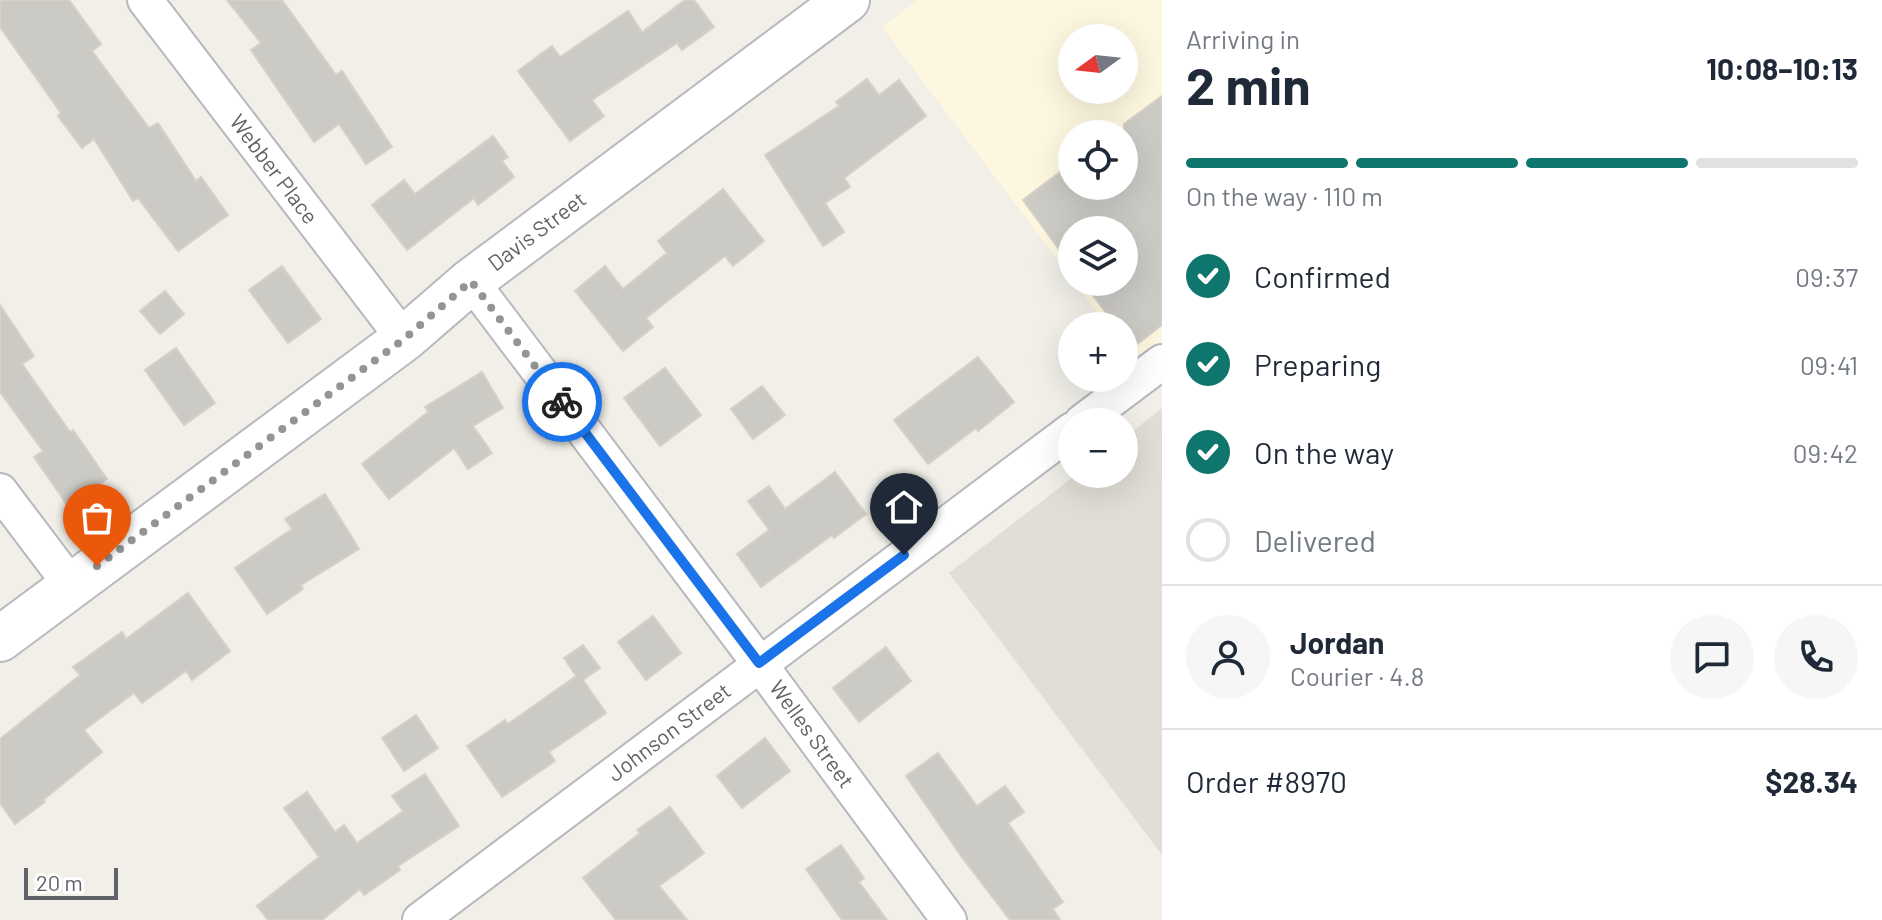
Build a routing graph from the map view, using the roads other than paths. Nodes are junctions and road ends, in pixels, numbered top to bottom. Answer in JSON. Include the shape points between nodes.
{"nodes":[{"id":1,"x":145,"y":0,"type":"edge"},
{"id":2,"x":847,"y":0,"type":"edge"},
{"id":3,"x":471,"y":281,"type":"junction"},
{"id":4,"x":404,"y":339,"type":"junction"},
{"id":5,"x":1162,"y":362,"type":"edge"},
{"id":6,"x":1101,"y":408,"type":"edge"},
{"id":7,"x":1058,"y":440,"type":"edge"},
{"id":8,"x":0,"y":491,"type":"edge"},
{"id":9,"x":71,"y":585,"type":"junction"},
{"id":10,"x":0,"y":639,"type":"edge"},
{"id":11,"x":759,"y":663,"type":"junction"},
{"id":12,"x":420,"y":920,"type":"edge"},
{"id":13,"x":949,"y":920,"type":"edge"}],
"edges":[{"from":1,"to":4,"type":"street","name":"Webber Place"},
{"from":2,"to":3,"type":"street","name":"Davis Street"},
{"from":3,"to":4,"type":"street","name":"Davis Street"},
{"from":3,"to":11,"type":"street","name":"Welles Street"},
{"from":4,"to":9,"type":"street","name":"Davis Street"},
{"from":5,"to":6,"type":"street"},
{"from":7,"to":11,"type":"street","name":"Johnson Street"},
{"from":8,"to":9,"type":"street"},
{"from":9,"to":10,"type":"street","name":"Davis Street"},
{"from":11,"to":12,"type":"street","name":"Johnson Street"},
{"from":11,"to":13,"type":"street","name":"Welles Street"}]}
